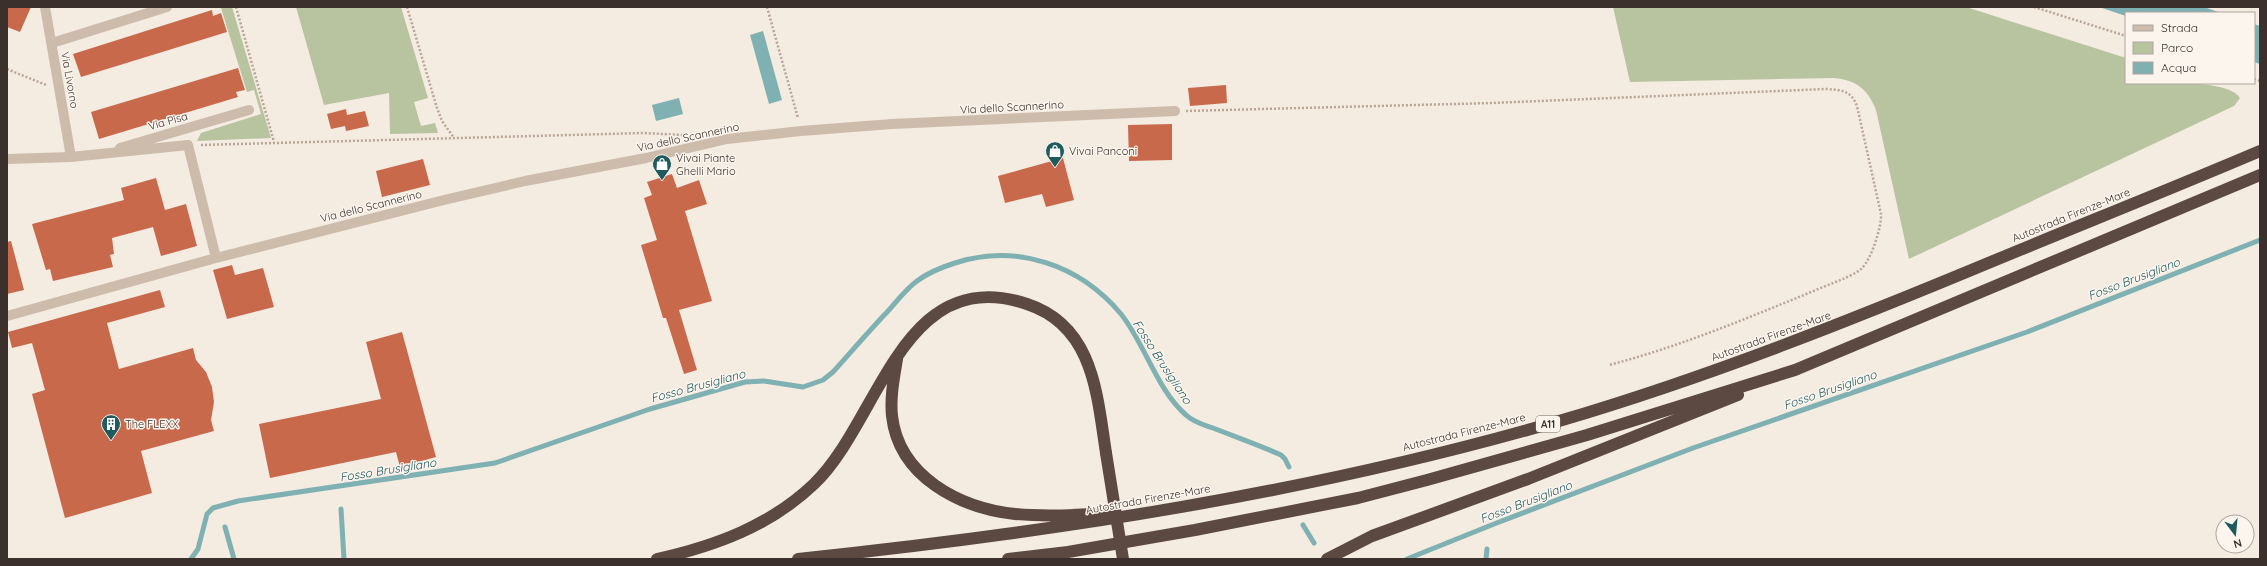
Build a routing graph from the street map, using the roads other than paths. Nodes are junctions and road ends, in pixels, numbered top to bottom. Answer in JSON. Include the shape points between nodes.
{"nodes":[{"id":1,"x":45,"y":7,"type":"edge"},
{"id":2,"x":167,"y":7,"type":"edge"},
{"id":3,"x":52,"y":44,"type":"junction"},
{"id":4,"x":249,"y":110,"type":"dead end"},
{"id":5,"x":1175,"y":111,"type":"road end"},
{"id":6,"x":2260,"y":152,"type":"edge"},
{"id":7,"x":95,"y":155,"type":"junction"},
{"id":8,"x":71,"y":157,"type":"junction"},
{"id":9,"x":7,"y":159,"type":"edge"},
{"id":10,"x":2260,"y":175,"type":"edge"},
{"id":11,"x":216,"y":258,"type":"junction"},
{"id":12,"x":7,"y":316,"type":"edge"},
{"id":13,"x":897,"y":356,"type":"junction"},
{"id":14,"x":1795,"y":370,"type":"junction"},
{"id":15,"x":1172,"y":508,"type":"junction"},
{"id":16,"x":657,"y":559,"type":"edge"},
{"id":17,"x":798,"y":559,"type":"edge"},
{"id":18,"x":1008,"y":559,"type":"edge"},
{"id":19,"x":1123,"y":559,"type":"edge"},
{"id":20,"x":1327,"y":559,"type":"edge"}],
"edges":[{"from":1,"to":3,"type":"street","name":"Via Livorno"},
{"from":2,"to":3,"type":"street"},
{"from":3,"to":8,"type":"street","name":"Via Livorno"},
{"from":4,"to":7,"type":"street","name":"Via Pisa"},
{"from":5,"to":11,"type":"street","name":"Via dello Scannerino","via":[[899,124],[721,140],[646,158],[525,181]]},
{"from":6,"to":15,"type":"highway","name":"Autostrada Firenze-Mare","number":"A11","via":[[1826,330],[1685,381],[1556,422],[1437,453],[1323,479]]},
{"from":7,"to":8,"type":"street","name":"Via Pisa"},
{"from":7,"to":11,"type":"street","name":"Via Pisa","via":[[188,145]]},
{"from":8,"to":9,"type":"street","name":"Via Pisa"},
{"from":10,"to":14,"type":"highway","number":"A11"},
{"from":11,"to":12,"type":"street","name":"Via dello Scannerino"},
{"from":13,"to":15,"type":"highway","via":[[891,404],[898,440],[913,466],[943,491],[968,503],[1015,514],[1057,515]]},
{"from":13,"to":16,"type":"highway","via":[[840,453],[815,483],[795,501],[760,524],[731,537],[706,547]]},
{"from":13,"to":19,"type":"highway","bridge":true,"via":[[924,323],[955,304],[985,298],[1017,300],[1031,305],[1067,329],[1086,358],[1094,380]]},
{"from":14,"to":18,"type":"highway","number":"A11","via":[[1580,438],[1358,498],[1195,530],[1068,552]]},
{"from":14,"to":20,"type":"highway","via":[[1688,416],[1528,479],[1372,536]]},
{"from":15,"to":17,"type":"highway","name":"Autostrada Firenze-Mare","number":"A11","via":[[1062,528]]}]}
